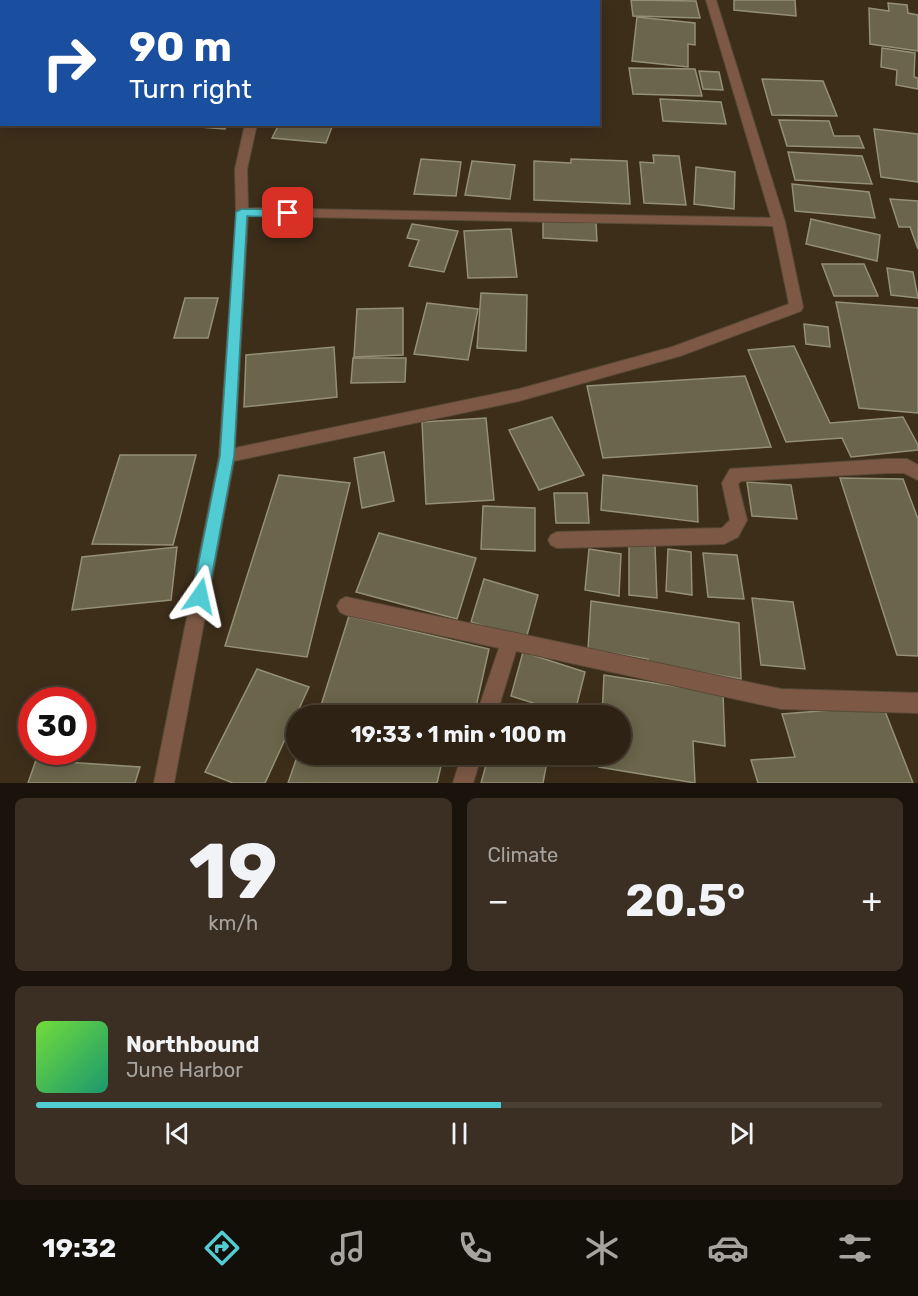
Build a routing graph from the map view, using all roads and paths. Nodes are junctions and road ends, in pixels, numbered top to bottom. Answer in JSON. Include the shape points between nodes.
{"nodes":[{"id":1,"x":711,"y":0,"type":"edge"},
{"id":2,"x":250,"y":126,"type":"edge"},
{"id":3,"x":242,"y":212,"type":"junction"},
{"id":4,"x":780,"y":222,"type":"junction"},
{"id":5,"x":227,"y":456,"type":"junction"},
{"id":6,"x":918,"y":473,"type":"edge"},
{"id":7,"x":557,"y":540,"type":"dead end"},
{"id":8,"x":346,"y":606,"type":"dead end"},
{"id":9,"x":510,"y":641,"type":"junction"},
{"id":10,"x":918,"y":703,"type":"edge"},
{"id":11,"x":490,"y":705,"type":"edge"},
{"id":12,"x":469,"y":765,"type":"edge"},
{"id":13,"x":164,"y":783,"type":"edge"},
{"id":14,"x":463,"y":783,"type":"edge"}],
"edges":[{"from":1,"to":4,"type":"street"},
{"from":2,"to":3,"type":"street","via":[[242,169]]},
{"from":3,"to":4,"type":"street"},
{"from":3,"to":5,"type":"street"},
{"from":4,"to":5,"type":"street","via":[[796,307],[675,352],[519,395]]},
{"from":5,"to":13,"type":"street"},
{"from":6,"to":7,"type":"street","via":[[907,466],[886,466],[736,474],[730,483],[739,524],[724,536]]},
{"from":8,"to":9,"type":"street"},
{"from":9,"to":10,"type":"street","via":[[781,699]]},
{"from":9,"to":11,"type":"street"},
{"from":12,"to":14,"type":"street"}]}
